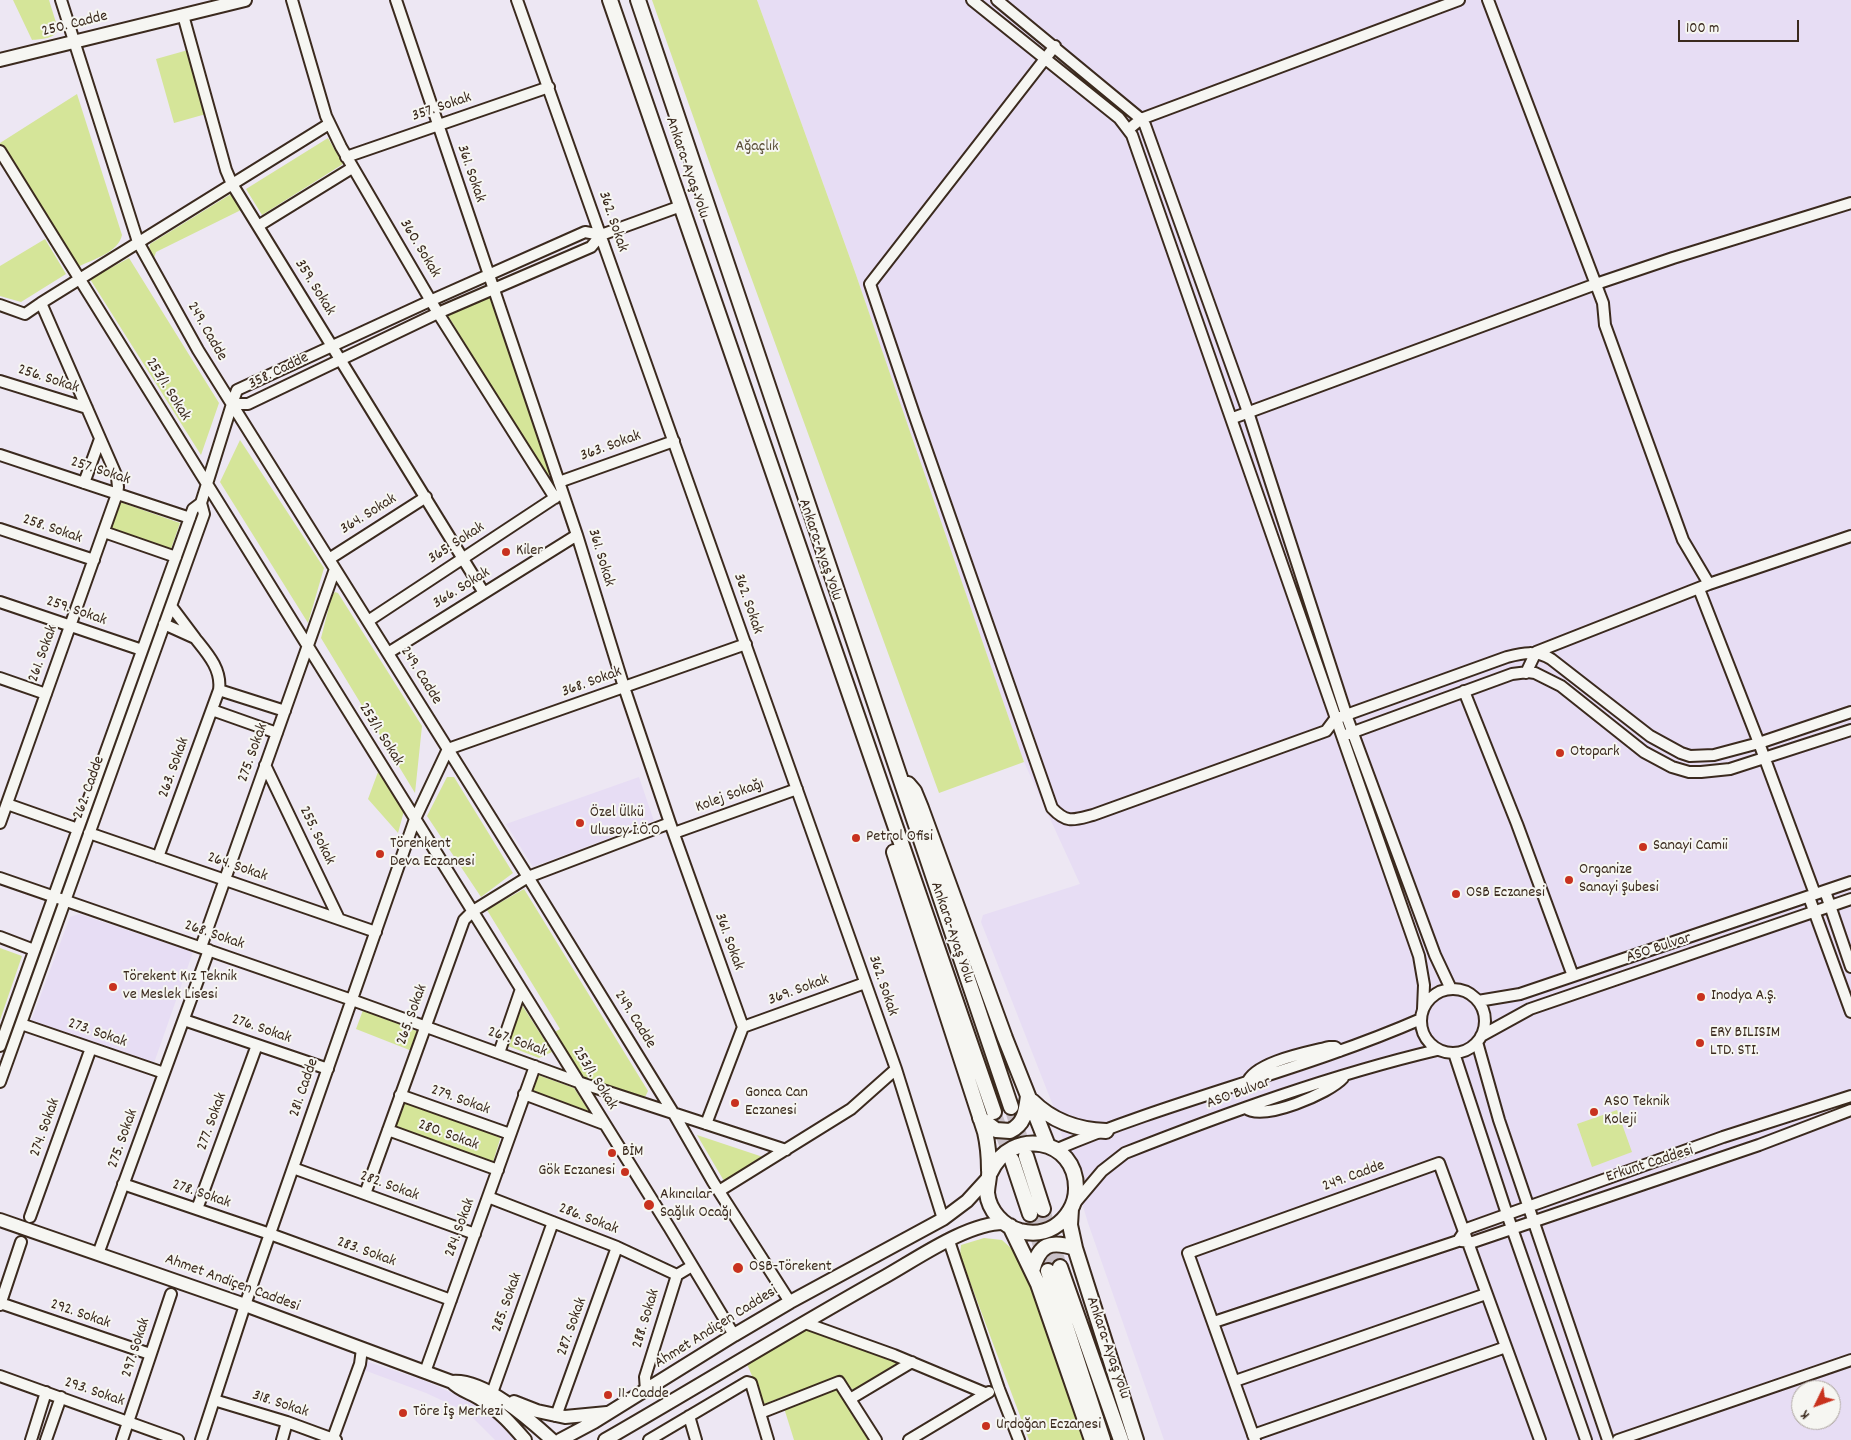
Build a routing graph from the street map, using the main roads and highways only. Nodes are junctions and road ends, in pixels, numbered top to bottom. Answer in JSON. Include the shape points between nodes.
{"nodes":[{"id":1,"x":245,"y":0,"type":"edge"},
{"id":2,"x":610,"y":0,"type":"edge"},
{"id":3,"x":638,"y":0,"type":"edge"},
{"id":4,"x":0,"y":60,"type":"edge"},
{"id":5,"x":877,"y":774,"type":"junction"},
{"id":6,"x":899,"y":774,"type":"junction"},
{"id":7,"x":1029,"y":1097,"type":"junction"},
{"id":8,"x":1011,"y":1107,"type":"tunnel mouth"},
{"id":9,"x":994,"y":1112,"type":"tunnel mouth"},
{"id":10,"x":980,"y":1117,"type":"junction"},
{"id":11,"x":1106,"y":1131,"type":"road end"},
{"id":12,"x":1052,"y":1148,"type":"junction"},
{"id":13,"x":1026,"y":1156,"type":"tunnel mouth"},
{"id":14,"x":1012,"y":1160,"type":"tunnel mouth"},
{"id":15,"x":989,"y":1175,"type":"junction"},
{"id":16,"x":1072,"y":1208,"type":"junction"},
{"id":17,"x":1043,"y":1210,"type":"tunnel mouth"},
{"id":18,"x":1030,"y":1214,"type":"tunnel mouth"},
{"id":19,"x":0,"y":1220,"type":"edge"},
{"id":20,"x":1008,"y":1225,"type":"junction"},
{"id":21,"x":1075,"y":1248,"type":"junction"},
{"id":22,"x":1032,"y":1271,"type":"junction"},
{"id":23,"x":452,"y":1382,"type":"junction"},
{"id":24,"x":492,"y":1393,"type":"junction"},
{"id":25,"x":609,"y":1413,"type":"junction"},
{"id":26,"x":526,"y":1440,"type":"edge"},
{"id":27,"x":552,"y":1440,"type":"edge"},
{"id":28,"x":560,"y":1440,"type":"edge"},
{"id":29,"x":605,"y":1440,"type":"edge"},
{"id":30,"x":1092,"y":1440,"type":"edge"},
{"id":31,"x":1103,"y":1440,"type":"edge"},
{"id":32,"x":1121,"y":1440,"type":"edge"},
{"id":33,"x":1136,"y":1440,"type":"edge"}],
"edges":[{"from":1,"to":4,"type":"main road","name":"250. Cadde"},
{"from":2,"to":5,"type":"highway","name":"Ankara-Ayaş Yolu"},
{"from":3,"to":6,"type":"highway","name":"Ankara-Ayaş Yolu"},
{"from":5,"to":9,"type":"highway","name":"Ankara-Ayaş Yolu"},
{"from":5,"to":10,"type":"highway","via":[[877,797]]},
{"from":6,"to":7,"type":"highway","via":[[914,791],[921,808]]},
{"from":6,"to":8,"type":"highway","name":"Ankara-Ayaş Yolu"},
{"from":7,"to":10,"type":"highway","via":[[1022,1122],[1010,1131],[996,1130]]},
{"from":7,"to":11,"type":"highway","via":[[1044,1112],[1068,1125]]},
{"from":7,"to":12,"type":"highway"},
{"from":10,"to":15,"type":"highway","via":[[989,1148]]},
{"from":12,"to":15,"type":"highway","via":[[1030,1143],[1013,1147],[998,1158]]},
{"from":12,"to":16,"type":"highway","via":[[1067,1161],[1074,1175],[1076,1191]]},
{"from":13,"to":17,"type":"highway"},
{"from":14,"to":18,"type":"highway"},
{"from":15,"to":20,"type":"highway","via":[[987,1193],[990,1202]]},
{"from":15,"to":25,"type":"main road","name":"Ahmet Andiçen Caddesi","via":[[967,1201],[943,1219],[790,1302]]},
{"from":16,"to":20,"type":"highway","via":[[1061,1222],[1045,1231],[1026,1232]]},
{"from":16,"to":21,"type":"highway","via":[[1070,1225]]},
{"from":19,"to":23,"type":"main road","name":"Ahmet Andiçen Caddesi","via":[[245,1305]]},
{"from":20,"to":22,"type":"highway"},
{"from":20,"to":29,"type":"main road","via":[[979,1226],[949,1241]]},
{"from":21,"to":22,"type":"highway","via":[[1057,1243],[1046,1246],[1035,1259]]},
{"from":21,"to":33,"type":"highway"},
{"from":22,"to":30,"type":"highway"},
{"from":23,"to":24,"type":"main road","name":"Ahmet Andiçen Caddesi","via":[[461,1381]]},
{"from":23,"to":26,"type":"main road","name":"Ahmet Andiçen Caddesi","via":[[490,1405]]},
{"from":24,"to":25,"type":"main road","via":[[537,1412],[556,1416]]},
{"from":24,"to":27,"type":"main road","name":"Ahmet Andiçen Caddesi"},
{"from":25,"to":28,"type":"main road","name":"Ahmet Andiçen Caddesi"},
{"from":31,"to":32,"type":"highway","name":"Ankara-Ayaş yolu","via":[[1054,1269]]}]}
